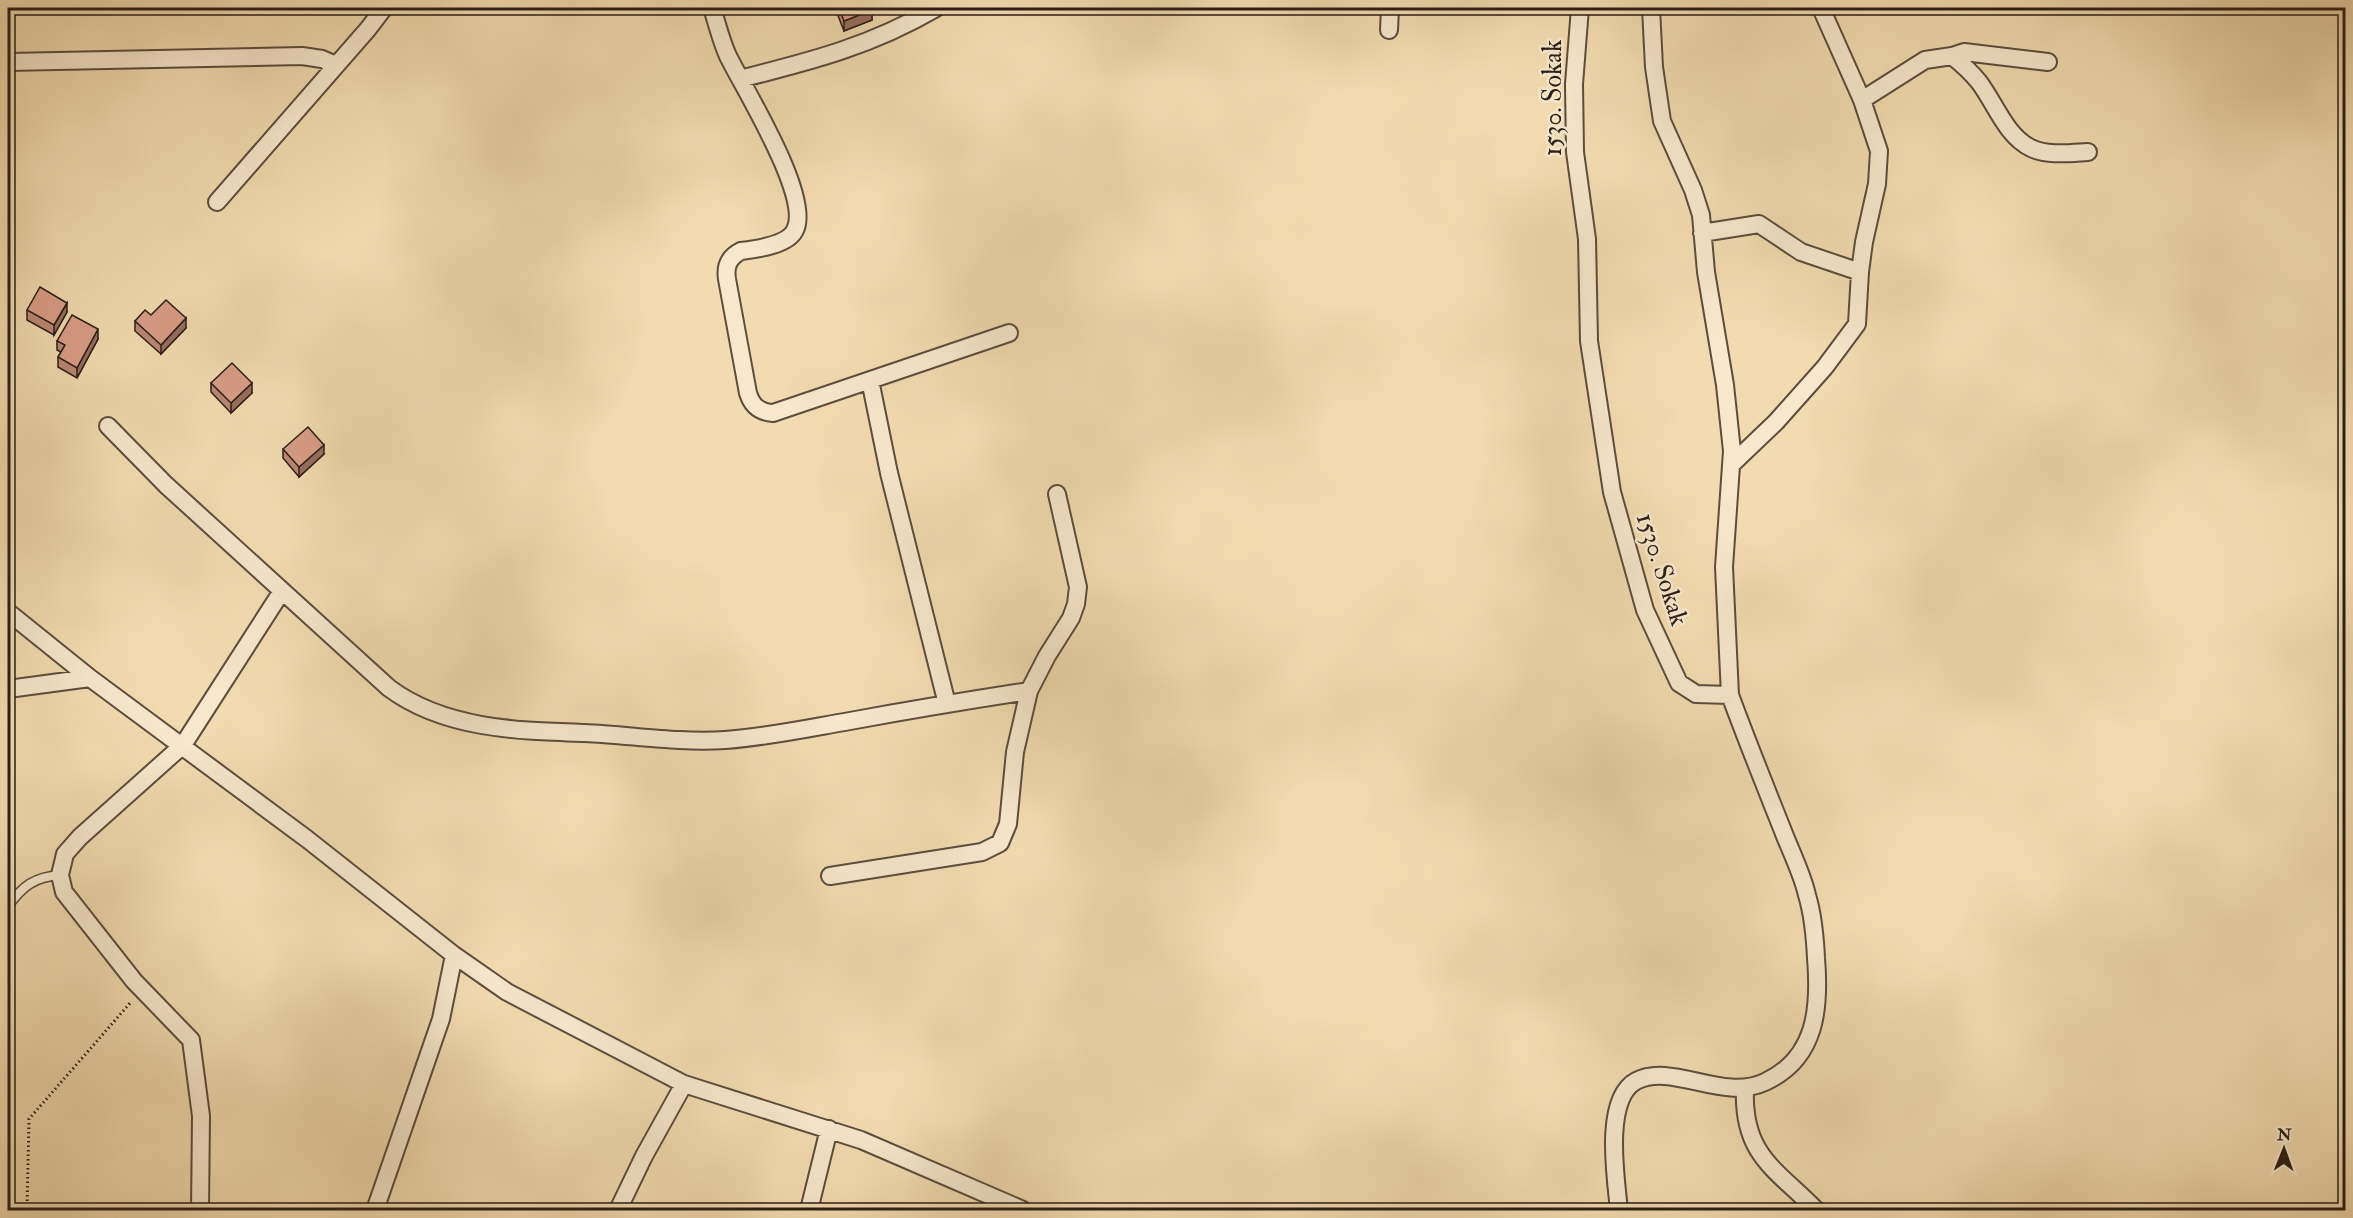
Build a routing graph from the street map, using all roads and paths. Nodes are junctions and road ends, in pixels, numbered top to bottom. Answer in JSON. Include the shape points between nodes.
{"nodes":[{"id":1,"x":384,"y":8,"type":"edge"},
{"id":2,"x":712,"y":8,"type":"edge"},
{"id":3,"x":936,"y":8,"type":"edge"},
{"id":4,"x":1390,"y":8,"type":"edge"},
{"id":5,"x":1580,"y":8,"type":"edge"},
{"id":6,"x":1651,"y":8,"type":"edge"},
{"id":7,"x":1821,"y":8,"type":"edge"},
{"id":8,"x":1389,"y":30,"type":"dead end"},
{"id":9,"x":1952,"y":56,"type":"junction"},
{"id":10,"x":8,"y":62,"type":"edge"},
{"id":11,"x":2049,"y":62,"type":"dead end"},
{"id":12,"x":336,"y":65,"type":"junction"},
{"id":13,"x":740,"y":79,"type":"junction"},
{"id":14,"x":1862,"y":100,"type":"junction"},
{"id":15,"x":2088,"y":152,"type":"dead end"},
{"id":16,"x":218,"y":202,"type":"dead end"},
{"id":17,"x":1702,"y":233,"type":"junction"},
{"id":18,"x":1860,"y":272,"type":"junction"},
{"id":19,"x":1009,"y":333,"type":"dead end"},
{"id":20,"x":870,"y":380,"type":"junction"},
{"id":21,"x":108,"y":426,"type":"dead end"},
{"id":22,"x":1731,"y":465,"type":"junction"},
{"id":23,"x":1057,"y":494,"type":"dead end"},
{"id":24,"x":282,"y":591,"type":"junction"},
{"id":25,"x":8,"y":612,"type":"edge"},
{"id":26,"x":90,"y":678,"type":"junction"},
{"id":27,"x":8,"y":689,"type":"edge"},
{"id":28,"x":1029,"y":691,"type":"junction"},
{"id":29,"x":1730,"y":695,"type":"junction"},
{"id":30,"x":947,"y":704,"type":"junction"},
{"id":31,"x":183,"y":745,"type":"junction"},
{"id":32,"x":60,"y":875,"type":"junction"},
{"id":33,"x":830,"y":876,"type":"dead end"},
{"id":34,"x":8,"y":906,"type":"edge"},
{"id":35,"x":454,"y":955,"type":"junction"},
{"id":36,"x":142,"y":989,"type":"junction"},
{"id":37,"x":684,"y":1084,"type":"junction"},
{"id":38,"x":1745,"y":1088,"type":"junction"},
{"id":39,"x":829,"y":1130,"type":"junction"},
{"id":40,"x":27,"y":1210,"type":"edge"},
{"id":41,"x":200,"y":1210,"type":"edge"},
{"id":42,"x":375,"y":1210,"type":"edge"},
{"id":43,"x":618,"y":1210,"type":"edge"},
{"id":44,"x":809,"y":1210,"type":"edge"},
{"id":45,"x":1023,"y":1210,"type":"edge"},
{"id":46,"x":1619,"y":1210,"type":"edge"},
{"id":47,"x":1816,"y":1210,"type":"edge"}],
"edges":[{"from":1,"to":12,"type":"street"},
{"from":2,"to":13,"type":"street"},
{"from":3,"to":13,"type":"street","via":[[847,50]]},
{"from":4,"to":8,"type":"street"},
{"from":5,"to":29,"type":"street","name":"1530. Sokak","via":[[1574,84],[1575,152],[1587,239],[1589,341],[1612,492],[1645,610],[1679,683],[1696,694]]},
{"from":6,"to":17,"type":"street","via":[[1662,121],[1693,190]]},
{"from":7,"to":14,"type":"street"},
{"from":9,"to":11,"type":"street","via":[[1965,52]]},
{"from":9,"to":14,"type":"street","via":[[1925,60]]},
{"from":9,"to":15,"type":"street","via":[[1969,69],[2007,128],[2031,148],[2055,153]]},
{"from":10,"to":12,"type":"street","via":[[302,56]]},
{"from":12,"to":16,"type":"street"},
{"from":13,"to":20,"type":"street","via":[[794,189],[798,218],[791,236],[741,251],[727,265],[750,401],[760,410],[773,413]]},
{"from":14,"to":18,"type":"street","via":[[1879,151],[1877,184]]},
{"from":17,"to":18,"type":"street","via":[[1759,224],[1801,252]]},
{"from":17,"to":22,"type":"street","via":[[1725,385]]},
{"from":18,"to":22,"type":"street","via":[[1857,324],[1776,423]]},
{"from":19,"to":20,"type":"street"},
{"from":20,"to":30,"type":"street"},
{"from":21,"to":24,"type":"street"},
{"from":22,"to":29,"type":"street","via":[[1724,567]]},
{"from":23,"to":28,"type":"street","via":[[1077,596],[1071,618]]},
{"from":24,"to":30,"type":"street","via":[[395,692],[452,720],[546,732],[713,740],[772,734]]},
{"from":24,"to":31,"type":"street"},
{"from":25,"to":26,"type":"street"},
{"from":26,"to":27,"type":"street"},
{"from":26,"to":31,"type":"street"},
{"from":28,"to":30,"type":"street"},
{"from":28,"to":33,"type":"street","via":[[1015,752],[1008,824],[1000,843],[982,852]]},
{"from":29,"to":38,"type":"street","via":[[1807,894],[1819,993],[1811,1034],[1799,1057],[1782,1074]]},
{"from":31,"to":32,"type":"street","via":[[80,837],[65,854]]},
{"from":31,"to":35,"type":"street"},
{"from":32,"to":34,"type":"lane","via":[[39,878]]},
{"from":32,"to":36,"type":"street","via":[[64,892]]},
{"from":35,"to":37,"type":"street","via":[[507,992]]},
{"from":35,"to":42,"type":"street","via":[[441,1019]]},
{"from":36,"to":40,"type":"path","via":[[29,1119]]},
{"from":36,"to":41,"type":"street","via":[[191,1040],[201,1116]]},
{"from":37,"to":39,"type":"street"},
{"from":37,"to":43,"type":"street"},
{"from":38,"to":46,"type":"street","via":[[1719,1087],[1671,1076],[1636,1081],[1626,1090],[1616,1119]]},
{"from":38,"to":47,"type":"street","via":[[1749,1132],[1759,1152]]},
{"from":39,"to":44,"type":"street"},
{"from":39,"to":45,"type":"street"}]}
